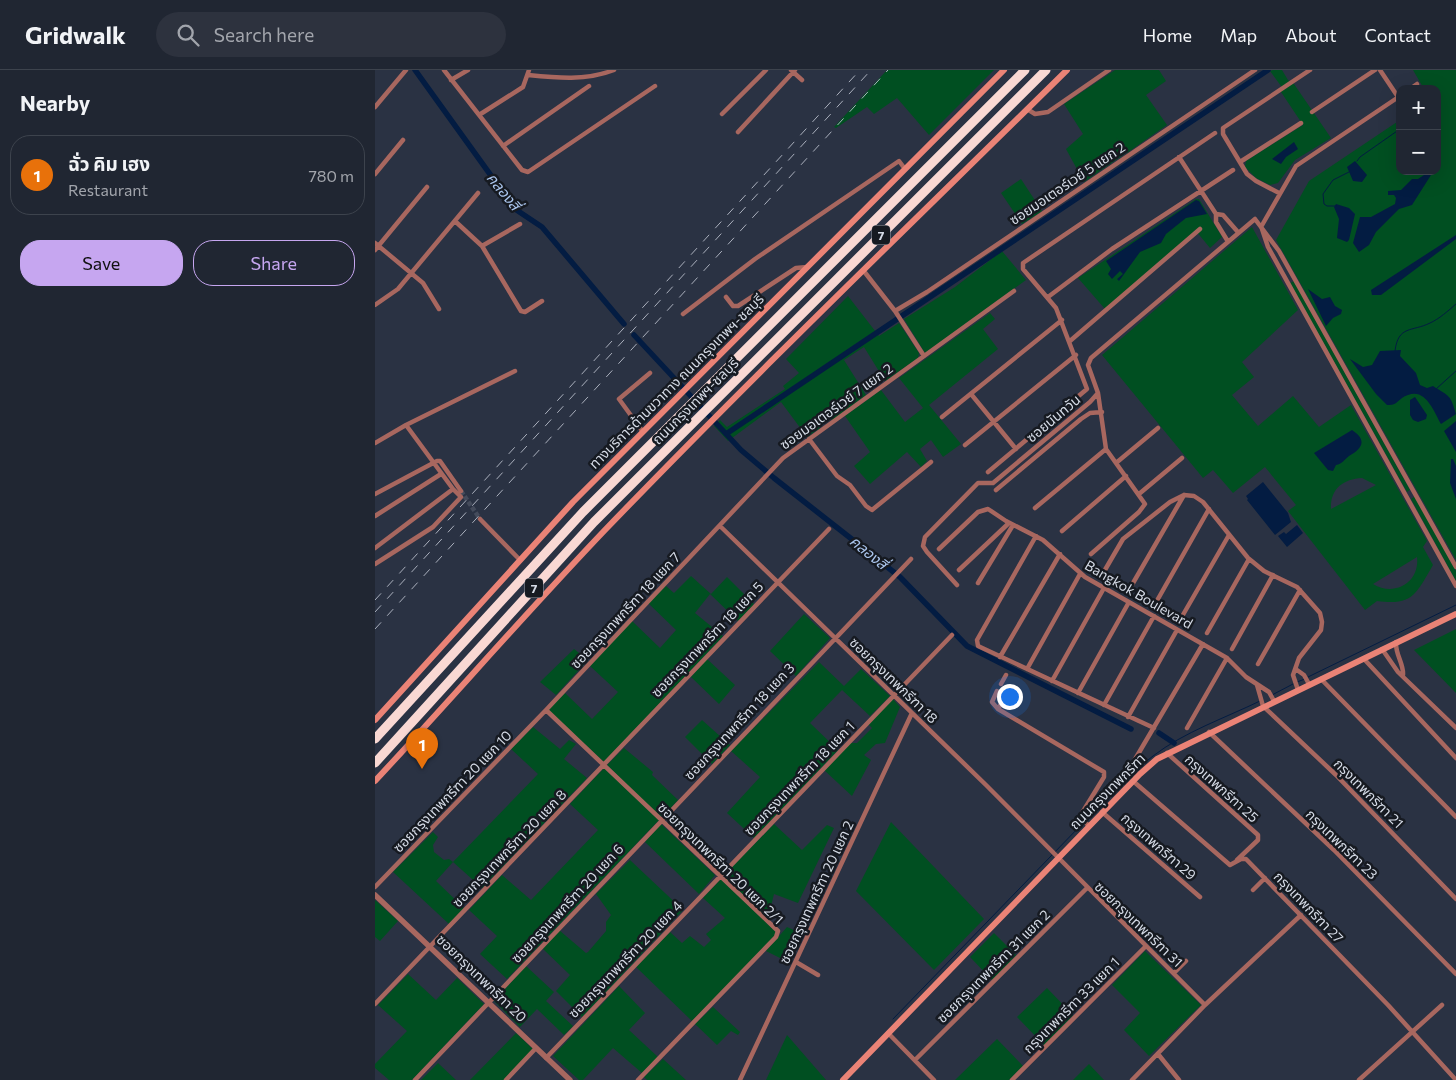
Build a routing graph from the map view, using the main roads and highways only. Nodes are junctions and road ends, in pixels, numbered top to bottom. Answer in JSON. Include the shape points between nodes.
{"nodes":[{"id":1,"x":1004,"y":70,"type":"edge"},
{"id":2,"x":1025,"y":70,"type":"edge"},
{"id":3,"x":1046,"y":70,"type":"edge"},
{"id":4,"x":1067,"y":70,"type":"edge"},
{"id":5,"x":1456,"y":614,"type":"edge"},
{"id":6,"x":375,"y":720,"type":"edge"},
{"id":7,"x":375,"y":739,"type":"edge"},
{"id":8,"x":375,"y":763,"type":"edge"},
{"id":9,"x":375,"y":781,"type":"edge"},
{"id":10,"x":843,"y":1080,"type":"edge"}],
"edges":[{"from":1,"to":6,"type":"main road","name":"ทางบริการด้านขวาทาง ถนนกรุงเทพฯ-ชลบุรี","via":[[643,432],[520,560]]},
{"from":2,"to":7,"type":"highway","name":"ถนนกรุงเทพฯ-ชลบุรี","number":"7","via":[[583,512]]},
{"from":3,"to":8,"type":"highway","name":"ถนนกรุงเทพฯ-ชลบุรี","number":"7","via":[[594,522]]},
{"from":4,"to":9,"type":"main road","via":[[705,427],[598,538]]},
{"from":5,"to":10,"type":"main road","name":"ถนนกรุงเทพกรีฑา","via":[[1262,704],[1148,766],[1102,812],[1086,823]]}]}
